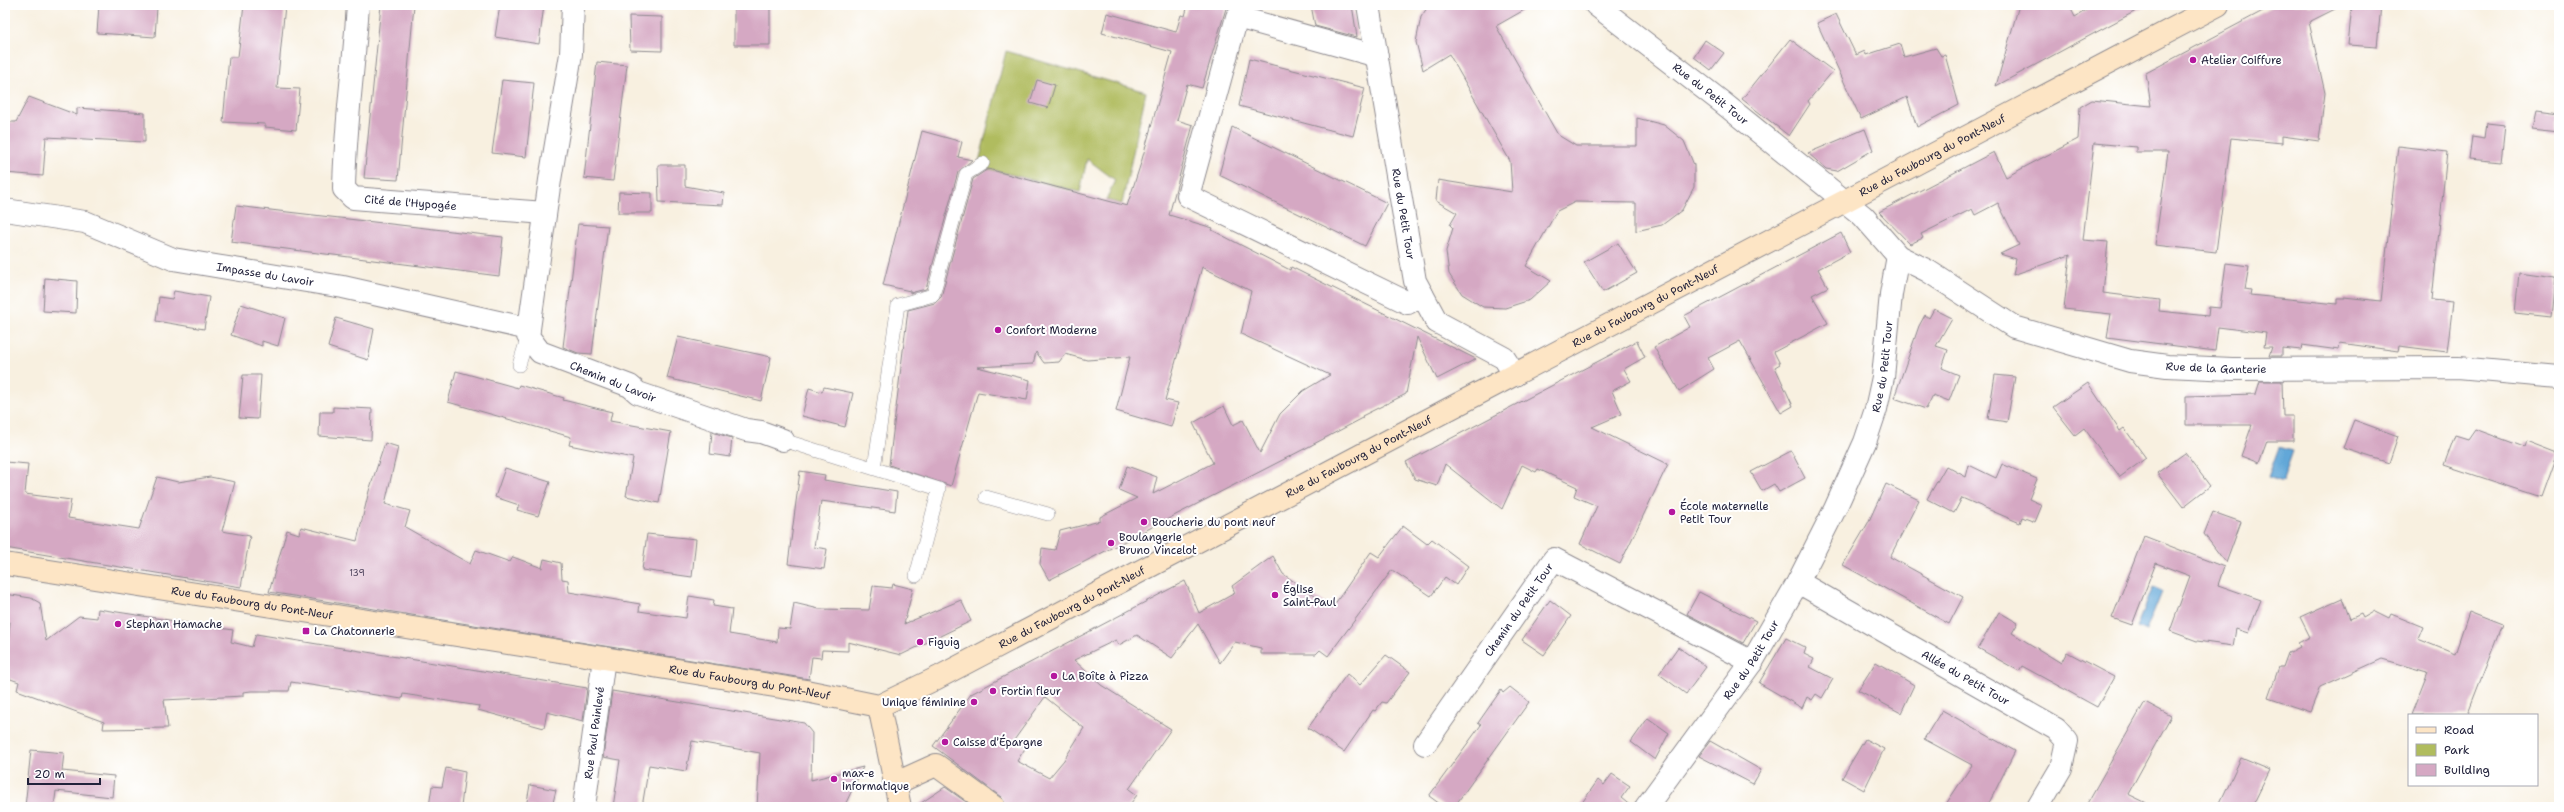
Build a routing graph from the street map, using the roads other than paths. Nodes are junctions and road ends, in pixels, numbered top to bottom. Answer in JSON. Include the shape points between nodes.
{"nodes":[{"id":1,"x":358,"y":5,"type":"edge"},
{"id":2,"x":573,"y":5,"type":"edge"},
{"id":3,"x":1368,"y":5,"type":"edge"},
{"id":4,"x":1596,"y":5,"type":"edge"},
{"id":5,"x":2218,"y":5,"type":"edge"},
{"id":6,"x":1377,"y":56,"type":"junction"},
{"id":7,"x":983,"y":163,"type":"dead end"},
{"id":8,"x":1844,"y":201,"type":"junction"},
{"id":9,"x":5,"y":210,"type":"edge"},
{"id":10,"x":545,"y":213,"type":"junction"},
{"id":11,"x":1898,"y":256,"type":"junction"},
{"id":12,"x":1422,"y":294,"type":"junction"},
{"id":13,"x":528,"y":333,"type":"junction"},
{"id":14,"x":520,"y":365,"type":"dead end"},
{"id":15,"x":1514,"y":375,"type":"junction"},
{"id":16,"x":2559,"y":377,"type":"edge"},
{"id":17,"x":783,"y":440,"type":"joint"},
{"id":18,"x":874,"y":468,"type":"junction"},
{"id":19,"x":986,"y":497,"type":"dead end"},
{"id":20,"x":1048,"y":514,"type":"dead end"},
{"id":21,"x":5,"y":564,"type":"edge"},
{"id":22,"x":916,"y":576,"type":"dead end"},
{"id":23,"x":1798,"y":582,"type":"junction"},
{"id":24,"x":604,"y":658,"type":"junction"},
{"id":25,"x":1752,"y":662,"type":"junction"},
{"id":26,"x":879,"y":706,"type":"junction"},
{"id":27,"x":1425,"y":744,"type":"dead end"},
{"id":28,"x":894,"y":784,"type":"junction"},
{"id":29,"x":584,"y":807,"type":"edge"},
{"id":30,"x":900,"y":807,"type":"edge"},
{"id":31,"x":994,"y":807,"type":"edge"},
{"id":32,"x":1646,"y":807,"type":"edge"},
{"id":33,"x":2038,"y":807,"type":"edge"}],
"edges":[{"from":1,"to":10,"type":"street","name":"Cité de l'Hypogée","via":[[354,68],[345,141],[344,189],[353,198]]},
{"from":2,"to":10,"type":"street","via":[[571,54]]},
{"from":3,"to":6,"type":"street","name":"Rue du Petit Tour"},
{"from":4,"to":8,"type":"street","name":"Rue du Petit Tour"},
{"from":5,"to":8,"type":"main road","name":"Rue du Faubourg du Pont-Neuf"},
{"from":6,"to":12,"type":"street","name":"Rue du Petit Tour","via":[[1415,281]]},
{"from":6,"to":12,"type":"street","via":[[1237,17],[1188,196],[1408,303]]},
{"from":7,"to":18,"type":"lane","via":[[966,174],[933,295],[898,305]]},
{"from":8,"to":11,"type":"street","name":"Rue du Petit Tour","via":[[1863,216]]},
{"from":8,"to":15,"type":"main road","name":"Rue du Faubourg du Pont-Neuf"},
{"from":9,"to":13,"type":"street","name":"Impasse du Lavoir","via":[[85,222],[173,259],[343,287]]},
{"from":10,"to":13,"type":"street"},
{"from":11,"to":16,"type":"street","name":"Rue de la Ganterie","via":[[1928,271],[2014,327],[2130,361],[2167,366],[2232,369],[2458,368]]},
{"from":11,"to":23,"type":"street","name":"Rue du Petit Tour","via":[[1891,294],[1883,377],[1876,409],[1865,442],[1835,509]]},
{"from":12,"to":15,"type":"street","name":"Rue du Petit Tour","via":[[1437,322],[1504,358]]},
{"from":13,"to":14,"type":"lane"},
{"from":13,"to":17,"type":"street","name":"Chemin du Lavoir","via":[[540,352],[630,386],[638,392],[746,430]]},
{"from":15,"to":26,"type":"main road","name":"Rue du Faubourg du Pont-Neuf"},
{"from":17,"to":18,"type":"lane","name":"Chemin du Lavoir"},
{"from":18,"to":22,"type":"lane","name":"Chemin du Lavoir","via":[[939,489]]},
{"from":19,"to":20,"type":"lane"},
{"from":21,"to":24,"type":"main road","name":"Rue du Faubourg du Pont-Neuf"},
{"from":23,"to":25,"type":"street","name":"Rue du Petit Tour"},
{"from":23,"to":33,"type":"street","name":"Allée du Petit Tour","via":[[2056,729],[2067,741],[2061,768]]},
{"from":24,"to":26,"type":"main road","name":"Rue du Faubourg du Pont-Neuf","via":[[806,691]]},
{"from":24,"to":29,"type":"street","name":"Rue Paul Painlevé"},
{"from":25,"to":27,"type":"street","name":"Chemin du Petit Tour","via":[[1554,559]]},
{"from":25,"to":32,"type":"street","name":"Rue du Petit Tour"},
{"from":26,"to":28,"type":"main road"},
{"from":28,"to":30,"type":"main road"},
{"from":28,"to":31,"type":"main road","via":[[936,765]]}]}
